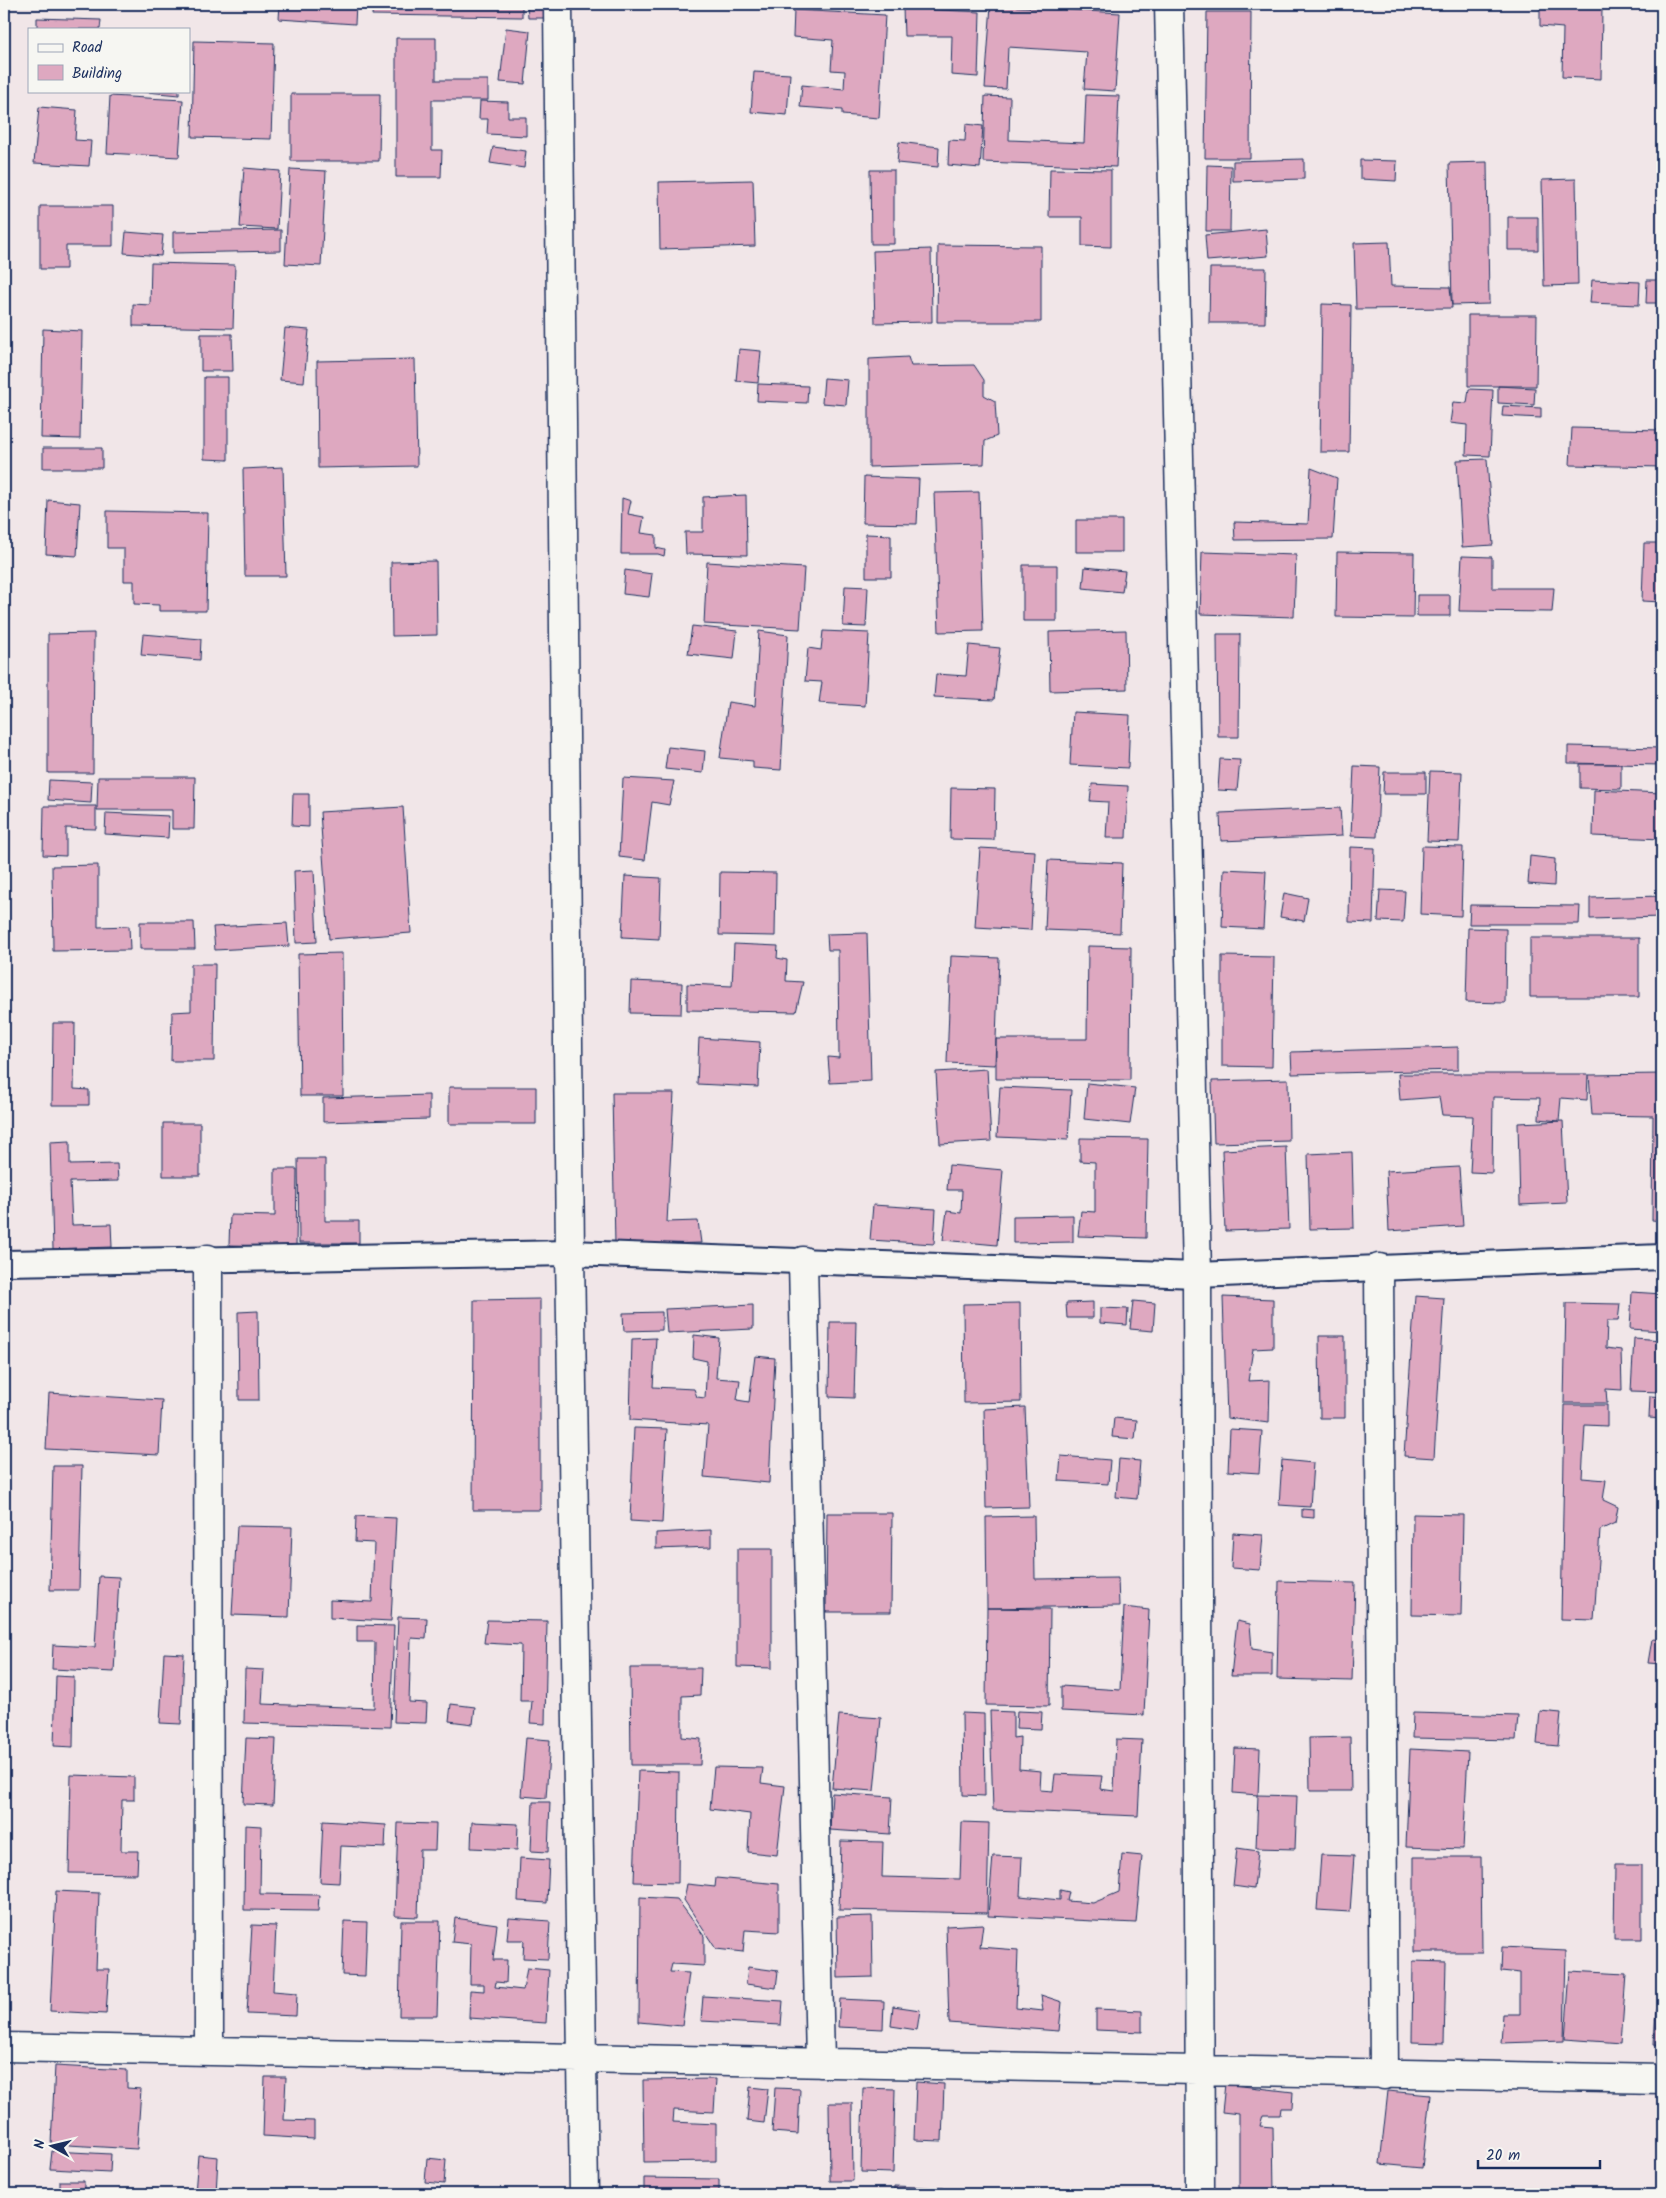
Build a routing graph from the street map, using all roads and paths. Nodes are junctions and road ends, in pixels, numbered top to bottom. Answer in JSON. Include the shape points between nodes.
{"nodes":[{"id":1,"x":558,"y":4,"type":"edge"},
{"id":2,"x":1169,"y":4,"type":"edge"},
{"id":3,"x":570,"y":1253,"type":"junction"},
{"id":4,"x":1662,"y":1257,"type":"edge"},
{"id":5,"x":208,"y":1259,"type":"junction"},
{"id":6,"x":803,"y":1261,"type":"junction"},
{"id":7,"x":4,"y":1263,"type":"edge"},
{"id":8,"x":1379,"y":1268,"type":"junction"},
{"id":9,"x":1197,"y":1275,"type":"junction"},
{"id":10,"x":4,"y":2047,"type":"edge"},
{"id":11,"x":209,"y":2051,"type":"junction"},
{"id":12,"x":582,"y":2058,"type":"junction"},
{"id":13,"x":820,"y":2063,"type":"junction"},
{"id":14,"x":1202,"y":2072,"type":"junction"},
{"id":15,"x":1384,"y":2075,"type":"junction"},
{"id":16,"x":1662,"y":2080,"type":"edge"},
{"id":17,"x":584,"y":2194,"type":"edge"},
{"id":18,"x":1200,"y":2194,"type":"edge"}],
"edges":[{"from":1,"to":3,"type":"street"},
{"from":2,"to":9,"type":"street"},
{"from":3,"to":5,"type":"lane"},
{"from":3,"to":6,"type":"lane"},
{"from":3,"to":12,"type":"street"},
{"from":4,"to":8,"type":"lane"},
{"from":5,"to":7,"type":"lane"},
{"from":5,"to":11,"type":"street"},
{"from":6,"to":9,"type":"lane"},
{"from":6,"to":13,"type":"street"},
{"from":8,"to":9,"type":"lane"},
{"from":8,"to":15,"type":"street"},
{"from":9,"to":14,"type":"street"},
{"from":10,"to":11,"type":"street"},
{"from":11,"to":12,"type":"street"},
{"from":12,"to":13,"type":"street"},
{"from":12,"to":17,"type":"street"},
{"from":13,"to":14,"type":"street"},
{"from":14,"to":15,"type":"street"},
{"from":14,"to":18,"type":"street"},
{"from":15,"to":16,"type":"street"}]}
